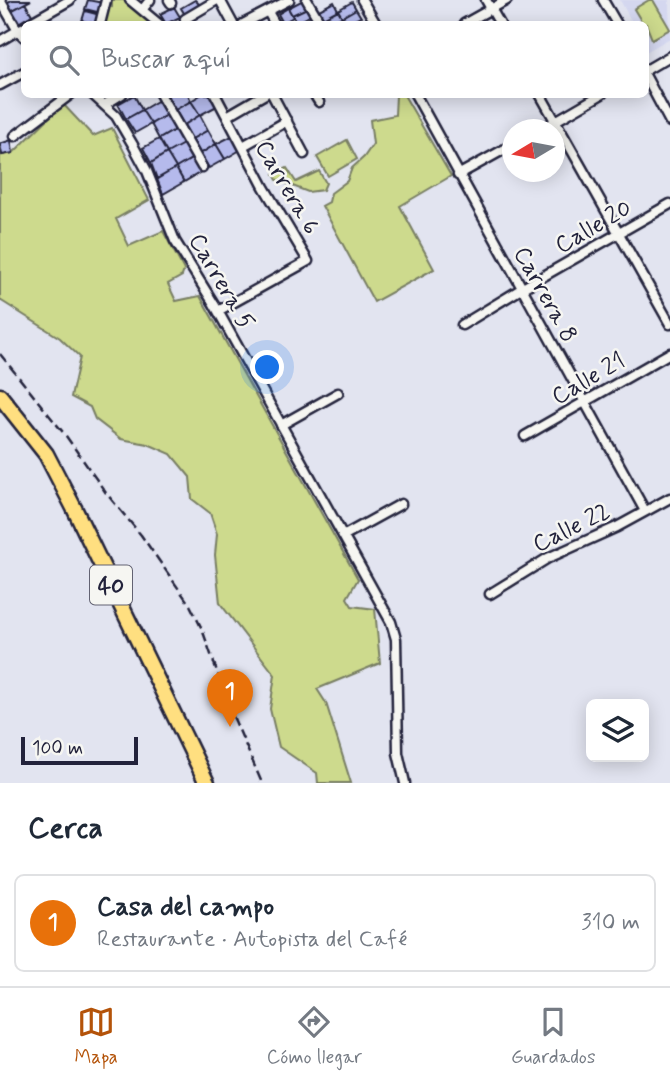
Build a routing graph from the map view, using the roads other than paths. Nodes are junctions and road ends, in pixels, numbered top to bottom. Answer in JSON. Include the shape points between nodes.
{"nodes":[{"id":1,"x":0,"y":0,"type":"edge"},
{"id":2,"x":106,"y":0,"type":"edge"},
{"id":3,"x":130,"y":0,"type":"edge"},
{"id":4,"x":150,"y":0,"type":"edge"},
{"id":5,"x":218,"y":0,"type":"edge"},
{"id":6,"x":289,"y":0,"type":"edge"},
{"id":7,"x":307,"y":0,"type":"edge"},
{"id":8,"x":362,"y":0,"type":"edge"},
{"id":9,"x":486,"y":0,"type":"edge"},
{"id":10,"x":507,"y":0,"type":"edge"},
{"id":11,"x":603,"y":0,"type":"edge"},
{"id":12,"x":64,"y":2,"type":"edge"},
{"id":13,"x":491,"y":9,"type":"junction"},
{"id":14,"x":142,"y":10,"type":"junction"},
{"id":15,"x":268,"y":12,"type":"junction"},
{"id":16,"x":185,"y":19,"type":"dead end"},
{"id":17,"x":37,"y":21,"type":"edge"},
{"id":18,"x":101,"y":21,"type":"edge"},
{"id":19,"x":155,"y":21,"type":"edge"},
{"id":20,"x":231,"y":21,"type":"edge"},
{"id":21,"x":249,"y":21,"type":"edge"},
{"id":22,"x":273,"y":21,"type":"edge"},
{"id":23,"x":319,"y":21,"type":"edge"},
{"id":24,"x":374,"y":21,"type":"edge"},
{"id":25,"x":469,"y":21,"type":"edge"},
{"id":26,"x":498,"y":21,"type":"edge"},
{"id":27,"x":615,"y":21,"type":"edge"},
{"id":28,"x":21,"y":26,"type":"edge"},
{"id":29,"x":21,"y":31,"type":"edge"},
{"id":30,"x":0,"y":41,"type":"edge"},
{"id":31,"x":670,"y":56,"type":"edge"},
{"id":32,"x":649,"y":68,"type":"edge"},
{"id":33,"x":21,"y":74,"type":"edge"},
{"id":34,"x":649,"y":83,"type":"edge"},
{"id":35,"x":0,"y":85,"type":"edge"},
{"id":36,"x":67,"y":98,"type":"edge"},
{"id":37,"x":96,"y":98,"type":"edge"},
{"id":38,"x":114,"y":98,"type":"edge"},
{"id":39,"x":162,"y":98,"type":"edge"},
{"id":40,"x":217,"y":98,"type":"edge"},
{"id":41,"x":258,"y":98,"type":"edge"},
{"id":42,"x":274,"y":98,"type":"edge"},
{"id":43,"x":417,"y":98,"type":"edge"},
{"id":44,"x":542,"y":98,"type":"edge"},
{"id":45,"x":595,"y":98,"type":"edge"},
{"id":46,"x":103,"y":105,"type":"junction"},
{"id":47,"x":227,"y":116,"type":"junction"},
{"id":48,"x":554,"y":119,"type":"edge"},
{"id":49,"x":558,"y":119,"type":"edge"},
{"id":50,"x":287,"y":121,"type":"junction"},
{"id":51,"x":670,"y":122,"type":"edge"},
{"id":52,"x":15,"y":136,"type":"dead end"},
{"id":53,"x":565,"y":139,"type":"edge"},
{"id":54,"x":243,"y":146,"type":"junction"},
{"id":55,"x":502,"y":151,"type":"edge"},
{"id":56,"x":304,"y":154,"type":"dead end"},
{"id":57,"x":202,"y":167,"type":"dead end"},
{"id":58,"x":458,"y":176,"type":"junction"},
{"id":59,"x":670,"y":204,"type":"edge"},
{"id":60,"x":619,"y":234,"type":"junction"},
{"id":61,"x":521,"y":289,"type":"junction"},
{"id":62,"x":218,"y":311,"type":"junction"},
{"id":63,"x":670,"y":324,"type":"edge"},
{"id":64,"x":463,"y":325,"type":"dead end"},
{"id":65,"x":670,"y":353,"type":"edge"},
{"id":66,"x":338,"y":393,"type":"dead end"},
{"id":67,"x":0,"y":396,"type":"edge"},
{"id":68,"x":584,"y":401,"type":"junction"},
{"id":69,"x":281,"y":425,"type":"junction"},
{"id":70,"x":525,"y":436,"type":"dead end"},
{"id":71,"x":670,"y":498,"type":"edge"},
{"id":72,"x":401,"y":504,"type":"dead end"},
{"id":73,"x":645,"y":511,"type":"junction"},
{"id":74,"x":343,"y":536,"type":"junction"},
{"id":75,"x":490,"y":594,"type":"dead end"},
{"id":76,"x":207,"y":783,"type":"edge"},
{"id":77,"x":405,"y":783,"type":"edge"}],
"edges":[{"from":1,"to":28,"type":"street"},
{"from":2,"to":18,"type":"street"},
{"from":3,"to":14,"type":"street"},
{"from":4,"to":14,"type":"street"},
{"from":5,"to":16,"type":"street"},
{"from":5,"to":20,"type":"street"},
{"from":6,"to":15,"type":"street"},
{"from":7,"to":23,"type":"street"},
{"from":8,"to":24,"type":"street"},
{"from":9,"to":13,"type":"street"},
{"from":10,"to":13,"type":"street"},
{"from":11,"to":27,"type":"street"},
{"from":12,"to":17,"type":"street"},
{"from":13,"to":25,"type":"street"},
{"from":13,"to":26,"type":"street"},
{"from":14,"to":19,"type":"street"},
{"from":15,"to":21,"type":"street"},
{"from":15,"to":22,"type":"street"},
{"from":29,"to":30,"type":"street"},
{"from":31,"to":32,"type":"street"},
{"from":33,"to":35,"type":"street"},
{"from":34,"to":51,"type":"street"},
{"from":36,"to":52,"type":"street"},
{"from":37,"to":46,"type":"street","name":"Carrera 5"},
{"from":38,"to":46,"type":"street"},
{"from":39,"to":57,"type":"street"},
{"from":40,"to":47,"type":"street","name":"Carrera 6"},
{"from":41,"to":47,"type":"street"},
{"from":42,"to":50,"type":"street"},
{"from":43,"to":58,"type":"street","name":"Carrera 8"},
{"from":44,"to":48,"type":"street"},
{"from":45,"to":49,"type":"street"},
{"from":46,"to":62,"type":"street","name":"Carrera 5","via":[[116,116],[133,145],[175,241]]},
{"from":47,"to":54,"type":"street","name":"Carrera 6"},
{"from":50,"to":54,"type":"street"},
{"from":50,"to":56,"type":"street"},
{"from":53,"to":60,"type":"street"},
{"from":54,"to":62,"type":"street","name":"Carrera 6","via":[[308,261]]},
{"from":55,"to":58,"type":"street"},
{"from":58,"to":61,"type":"street","name":"Carrera 8"},
{"from":59,"to":60,"type":"street","name":"Calle 20"},
{"from":60,"to":61,"type":"street","name":"Calle 20"},
{"from":60,"to":63,"type":"street"},
{"from":61,"to":64,"type":"street","name":"Calle 20"},
{"from":61,"to":68,"type":"street","name":"Carrera 8"},
{"from":62,"to":69,"type":"street","name":"Carrera 5"},
{"from":65,"to":68,"type":"street","name":"Calle 21"},
{"from":66,"to":69,"type":"street"},
{"from":67,"to":76,"type":"highway","number":"40","via":[[46,454]]},
{"from":68,"to":70,"type":"street","name":"Calle 21"},
{"from":68,"to":73,"type":"street","name":"Carrera 8"},
{"from":69,"to":74,"type":"street","name":"Carrera 5"},
{"from":71,"to":73,"type":"street","name":"Calle 22"},
{"from":72,"to":74,"type":"street"},
{"from":73,"to":75,"type":"street","name":"Calle 22","via":[[548,558]]},
{"from":74,"to":77,"type":"street","name":"Carrera 5","via":[[396,639],[398,753]]}]}
